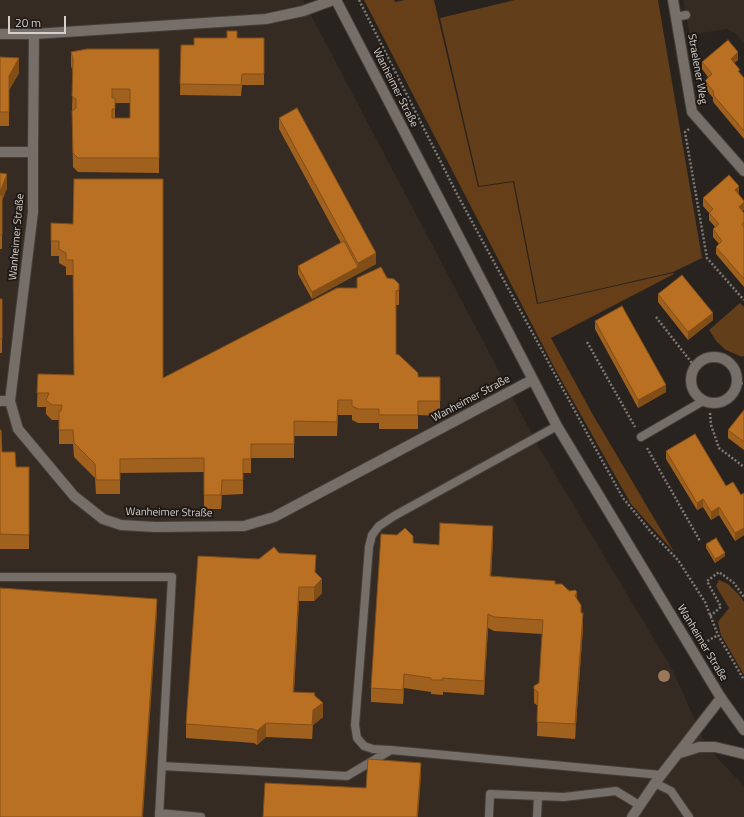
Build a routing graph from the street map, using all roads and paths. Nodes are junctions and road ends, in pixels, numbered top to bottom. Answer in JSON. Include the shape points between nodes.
{"nodes":[{"id":1,"x":333,"y":0,"type":"edge"},
{"id":2,"x":336,"y":0,"type":"edge"},
{"id":3,"x":359,"y":0,"type":"edge"},
{"id":4,"x":673,"y":0,"type":"edge"},
{"id":5,"x":0,"y":34,"type":"edge"},
{"id":6,"x":34,"y":34,"type":"junction"},
{"id":7,"x":699,"y":119,"type":"junction"},
{"id":8,"x":0,"y":152,"type":"edge"},
{"id":9,"x":33,"y":152,"type":"junction"},
{"id":10,"x":744,"y":171,"type":"edge"},
{"id":11,"x":744,"y":300,"type":"edge"},
{"id":12,"x":656,"y":317,"type":"dead end"},
{"id":13,"x":587,"y":342,"type":"dead end"},
{"id":14,"x":695,"y":367,"type":"junction"},
{"id":15,"x":740,"y":377,"type":"edge"},
{"id":16,"x":532,"y":380,"type":"junction"},
{"id":17,"x":5,"y":401,"type":"edge"},
{"id":18,"x":707,"y":402,"type":"junction"},
{"id":19,"x":557,"y":426,"type":"junction"},
{"id":20,"x":641,"y":437,"type":"junction"},
{"id":21,"x":744,"y":467,"type":"edge"},
{"id":22,"x":700,"y":541,"type":"dead end"},
{"id":23,"x":0,"y":577,"type":"edge"},
{"id":24,"x":744,"y":589,"type":"edge"},
{"id":25,"x":741,"y":593,"type":"junction"},
{"id":26,"x":744,"y":597,"type":"edge"},
{"id":27,"x":710,"y":616,"type":"junction"},
{"id":28,"x":744,"y":680,"type":"edge"},
{"id":29,"x":721,"y":698,"type":"junction"},
{"id":30,"x":744,"y":730,"type":"edge"},
{"id":31,"x":391,"y":750,"type":"junction"},
{"id":32,"x":677,"y":754,"type":"junction"},
{"id":33,"x":744,"y":754,"type":"edge"},
{"id":34,"x":162,"y":766,"type":"junction"},
{"id":35,"x":658,"y":779,"type":"junction"},
{"id":36,"x":538,"y":796,"type":"junction"},
{"id":37,"x":639,"y":805,"type":"junction"},
{"id":38,"x":159,"y":815,"type":"edge"},
{"id":39,"x":201,"y":817,"type":"edge"},
{"id":40,"x":489,"y":817,"type":"edge"},
{"id":41,"x":537,"y":817,"type":"edge"},
{"id":42,"x":632,"y":817,"type":"edge"},
{"id":43,"x":689,"y":817,"type":"edge"}],
"edges":[{"from":1,"to":6,"type":"street","via":[[303,11],[266,18]]},
{"from":2,"to":16,"type":"street","name":"Wanheimer Straße"},
{"from":3,"to":27,"type":"path","via":[[458,196],[542,354],[623,498],[678,560],[705,602]]},
{"from":4,"to":7,"type":"street","name":"Straelener Weg","via":[[681,16],[692,112]]},
{"from":5,"to":6,"type":"street"},
{"from":6,"to":9,"type":"street","name":"Wanheimer Straße"},
{"from":7,"to":10,"type":"street","name":"Straelener Weg"},
{"from":7,"to":11,"type":"path","via":[[684,132],[707,258]]},
{"from":8,"to":9,"type":"street"},
{"from":9,"to":17,"type":"street","name":"Wanheimer Straße","via":[[34,212]]},
{"from":12,"to":14,"type":"path"},
{"from":13,"to":20,"type":"path"},
{"from":14,"to":15,"type":"street","via":[[706,358],[720,358],[730,364]]},
{"from":14,"to":18,"type":"street","via":[[691,375],[691,384],[694,392]]},
{"from":15,"to":18,"type":"street","via":[[732,394],[723,401]]},
{"from":16,"to":17,"type":"street","name":"Wanheimer Straße","via":[[274,517],[244,526],[155,527],[122,525],[103,519],[74,496],[18,429]]},
{"from":16,"to":19,"type":"street","name":"Wanheimer Straße"},
{"from":18,"to":20,"type":"lane"},
{"from":18,"to":21,"type":"path","via":[[716,441],[724,452]]},
{"from":19,"to":29,"type":"street","name":"Wanheimer Straße"},
{"from":19,"to":31,"type":"lane","via":[[394,516],[379,526],[372,535],[369,546],[355,725],[357,738],[364,746]]},
{"from":20,"to":22,"type":"path"},
{"from":23,"to":34,"type":"lane","via":[[172,577]]},
{"from":24,"to":25,"type":"path"},
{"from":25,"to":26,"type":"path"},
{"from":25,"to":27,"type":"path","via":[[734,583],[719,572],[707,581],[721,607]]},
{"from":27,"to":28,"type":"path","via":[[723,646]]},
{"from":29,"to":30,"type":"street","name":"Wanheimer Straße"},
{"from":29,"to":32,"type":"street"},
{"from":31,"to":34,"type":"lane","via":[[347,776]]},
{"from":31,"to":35,"type":"lane"},
{"from":32,"to":33,"type":"street","via":[[699,747],[715,747]]},
{"from":32,"to":35,"type":"street"},
{"from":34,"to":38,"type":"lane"},
{"from":35,"to":37,"type":"street"},
{"from":35,"to":43,"type":"lane","via":[[671,791]]},
{"from":36,"to":37,"type":"lane","via":[[564,797],[616,790]]},
{"from":36,"to":40,"type":"lane","via":[[490,794]]},
{"from":36,"to":41,"type":"lane"},
{"from":37,"to":42,"type":"street"},
{"from":38,"to":39,"type":"lane"}]}
